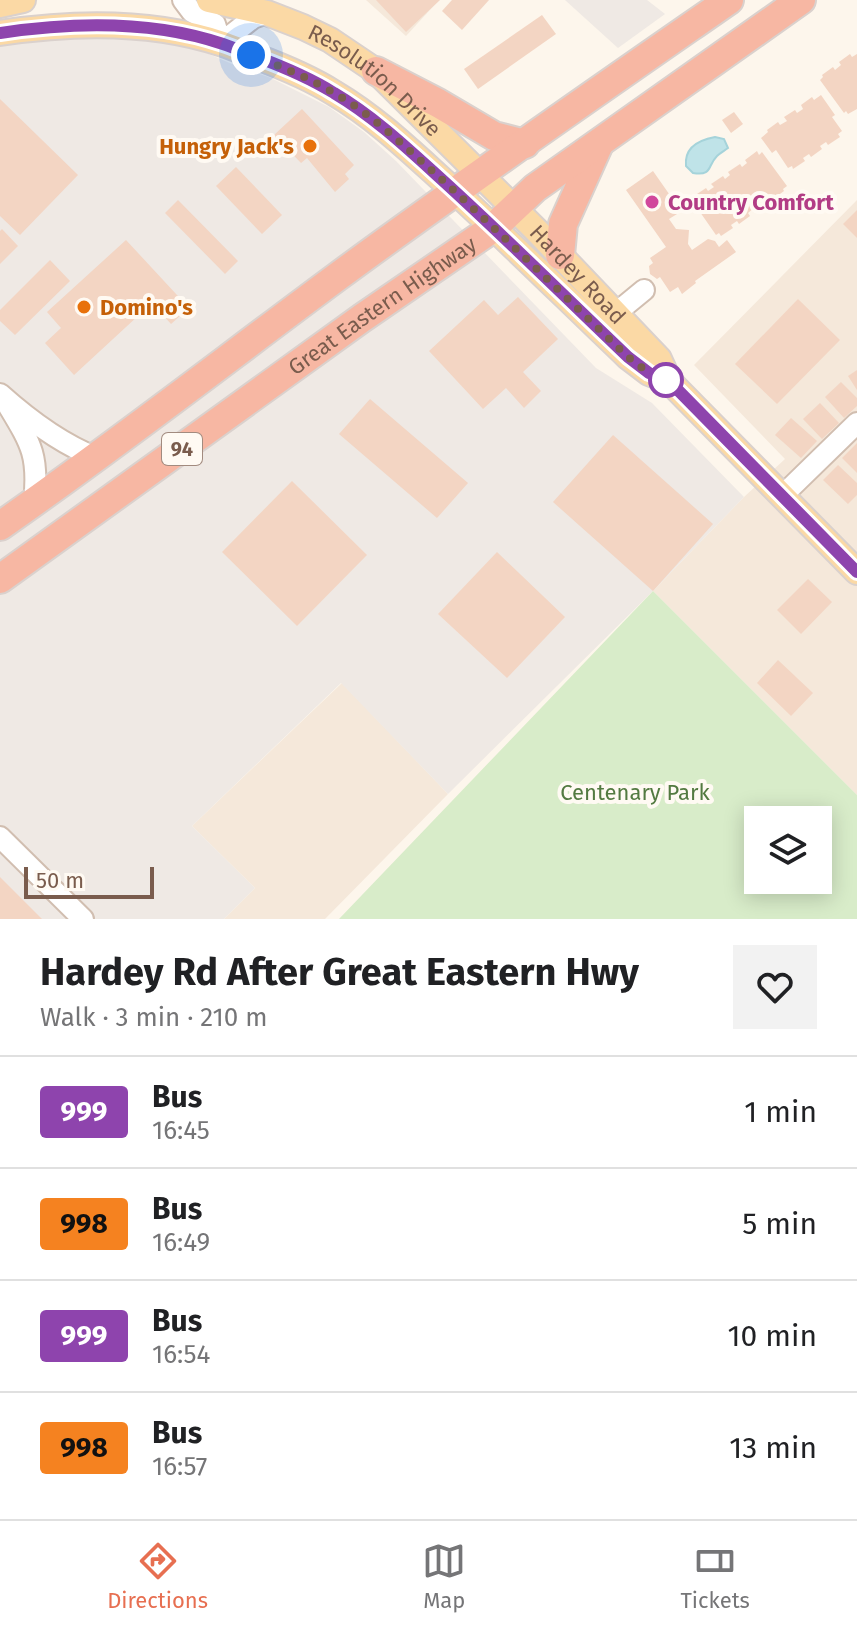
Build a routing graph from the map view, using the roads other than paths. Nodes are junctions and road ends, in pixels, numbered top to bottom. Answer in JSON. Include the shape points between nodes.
{"nodes":[{"id":1,"x":23,"y":0,"type":"edge"},
{"id":2,"x":183,"y":0,"type":"edge"},
{"id":3,"x":209,"y":0,"type":"edge"},
{"id":4,"x":729,"y":0,"type":"edge"},
{"id":5,"x":801,"y":0,"type":"edge"},
{"id":6,"x":0,"y":5,"type":"edge"},
{"id":7,"x":267,"y":13,"type":"junction"},
{"id":8,"x":693,"y":14,"type":"edge"},
{"id":9,"x":0,"y":33,"type":"edge"},
{"id":10,"x":221,"y":43,"type":"junction"},
{"id":11,"x":376,"y":71,"type":"junction"},
{"id":12,"x":600,"y":143,"type":"junction"},
{"id":13,"x":525,"y":144,"type":"junction"},
{"id":14,"x":480,"y":175,"type":"junction"},
{"id":15,"x":455,"y":192,"type":"junction"},
{"id":16,"x":503,"y":218,"type":"junction"},
{"id":17,"x":560,"y":255,"type":"junction"},
{"id":18,"x":644,"y":290,"type":"dead end"},
{"id":19,"x":616,"y":313,"type":"junction"},
{"id":20,"x":669,"y":381,"type":"junction"},
{"id":21,"x":1,"y":395,"type":"edge"},
{"id":22,"x":857,"y":423,"type":"edge"},
{"id":23,"x":97,"y":458,"type":"junction"},
{"id":24,"x":782,"y":496,"type":"junction"},
{"id":25,"x":34,"y":503,"type":"junction"},
{"id":26,"x":0,"y":526,"type":"edge"},
{"id":27,"x":857,"y":572,"type":"edge"},
{"id":28,"x":0,"y":579,"type":"edge"},
{"id":29,"x":0,"y":837,"type":"edge"},
{"id":30,"x":83,"y":919,"type":"edge"}],
"edges":[{"from":1,"to":6,"type":"main road"},
{"from":2,"to":10,"type":"street","via":[[192,12],[215,24]]},
{"from":3,"to":7,"type":"main road","name":"Resolution Drive"},
{"from":4,"to":8,"type":"highway","name":"Great Eastern Highway","number":"94"},
{"from":5,"to":12,"type":"highway","name":"Great Eastern Highway","number":"94"},
{"from":7,"to":10,"type":"street"},
{"from":7,"to":11,"type":"main road","name":"Resolution Drive","via":[[330,40]]},
{"from":8,"to":13,"type":"highway","name":"Great Eastern Highway","number":"94"},
{"from":9,"to":10,"type":"main road","name":"Resolution Drive","via":[[122,26]]},
{"from":10,"to":15,"type":"main road","name":"Resolution Drive","via":[[281,66],[357,107]]},
{"from":11,"to":13,"type":"highway","via":[[494,136]]},
{"from":11,"to":14,"type":"main road","name":"Resolution Drive"},
{"from":12,"to":16,"type":"highway","name":"Great Eastern Highway","number":"94","via":[[535,188]]},
{"from":12,"to":17,"type":"highway","via":[[563,224]]},
{"from":13,"to":14,"type":"highway","name":"Great Eastern Highway","number":"94"},
{"from":14,"to":15,"type":"highway","name":"Great Eastern Highway","number":"94"},
{"from":14,"to":16,"type":"main road","name":"Resolution Drive"},
{"from":15,"to":16,"type":"main road","name":"Resolution Drive"},
{"from":15,"to":23,"type":"highway","name":"Great Eastern Highway","number":"94"},
{"from":16,"to":17,"type":"main road","name":"Hardey Road"},
{"from":16,"to":20,"type":"main road","name":"Hardey Road","via":[[628,357]]},
{"from":16,"to":28,"type":"highway","name":"Great Eastern Highway","number":"94"},
{"from":17,"to":19,"type":"main road","name":"Hardey Road"},
{"from":18,"to":19,"type":"street"},
{"from":19,"to":20,"type":"main road","name":"Hardey Road","via":[[659,359]]},
{"from":20,"to":24,"type":"main road","name":"Hardey Road"},
{"from":21,"to":23,"type":"street","via":[[53,436]]},
{"from":21,"to":25,"type":"street","via":[[33,451]]},
{"from":22,"to":24,"type":"street"},
{"from":23,"to":25,"type":"highway","name":"Great Eastern Highway","number":"94"},
{"from":24,"to":27,"type":"main road","name":"Hardey Road"},
{"from":25,"to":26,"type":"highway","name":"Great Eastern Highway","number":"94"},
{"from":29,"to":30,"type":"street"}]}
